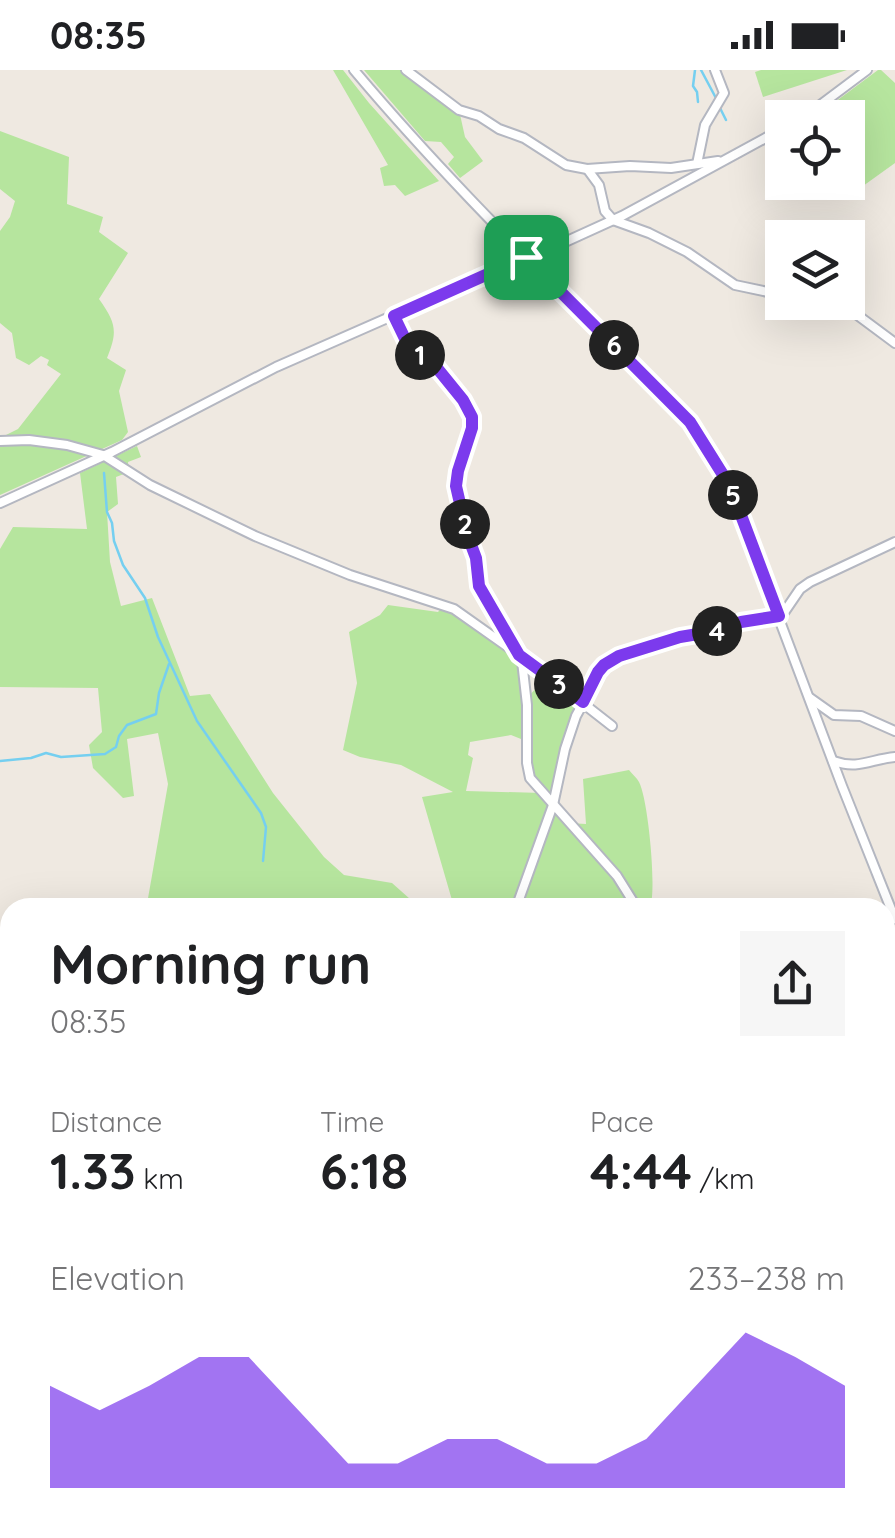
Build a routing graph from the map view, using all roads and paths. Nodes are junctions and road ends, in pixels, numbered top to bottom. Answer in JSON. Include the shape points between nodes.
{"nodes":[{"id":1,"x":354,"y":70,"type":"edge"},
{"id":2,"x":406,"y":70,"type":"edge"},
{"id":3,"x":715,"y":70,"type":"edge"},
{"id":4,"x":866,"y":70,"type":"edge"},
{"id":5,"x":827,"y":100,"type":"edge"},
{"id":6,"x":765,"y":138,"type":"edge"},
{"id":7,"x":726,"y":160,"type":"junction"},
{"id":8,"x":697,"y":164,"type":"junction"},
{"id":9,"x":588,"y":169,"type":"junction"},
{"id":10,"x":614,"y":220,"type":"junction"},
{"id":11,"x":526,"y":257,"type":"junction"},
{"id":12,"x":765,"y":291,"type":"edge"},
{"id":13,"x":394,"y":316,"type":"junction"},
{"id":14,"x":864,"y":320,"type":"edge"},
{"id":15,"x":895,"y":343,"type":"edge"},
{"id":16,"x":0,"y":441,"type":"edge"},
{"id":17,"x":103,"y":456,"type":"junction"},
{"id":18,"x":0,"y":503,"type":"edge"},
{"id":19,"x":895,"y":542,"type":"edge"},
{"id":20,"x":779,"y":616,"type":"junction"},
{"id":21,"x":519,"y":655,"type":"junction"},
{"id":22,"x":810,"y":698,"type":"junction"},
{"id":23,"x":583,"y":702,"type":"junction"},
{"id":24,"x":612,"y":726,"type":"dead end"},
{"id":25,"x":895,"y":732,"type":"edge"},
{"id":26,"x":895,"y":757,"type":"edge"},
{"id":27,"x":833,"y":761,"type":"junction"},
{"id":28,"x":553,"y":805,"type":"junction"},
{"id":29,"x":520,"y":898,"type":"edge"},
{"id":30,"x":631,"y":898,"type":"edge"},
{"id":31,"x":887,"y":898,"type":"edge"}],
"edges":[{"from":1,"to":11,"type":"street"},
{"from":2,"to":9,"type":"street","via":[[459,110],[566,165]]},
{"from":3,"to":8,"type":"street","via":[[724,92],[705,125]]},
{"from":4,"to":5,"type":"street"},
{"from":6,"to":7,"type":"street"},
{"from":7,"to":8,"type":"street"},
{"from":7,"to":10,"type":"street"},
{"from":8,"to":9,"type":"street"},
{"from":9,"to":10,"type":"street"},
{"from":10,"to":11,"type":"street"},
{"from":10,"to":12,"type":"street","via":[[686,252],[724,280]]},
{"from":11,"to":13,"type":"street"},
{"from":11,"to":20,"type":"street","via":[[690,422],[730,486]]},
{"from":13,"to":17,"type":"street","via":[[276,367]]},
{"from":13,"to":21,"type":"street","via":[[408,345],[437,368],[472,417],[456,478],[459,503],[479,586]]},
{"from":14,"to":15,"type":"street"},
{"from":16,"to":17,"type":"street","via":[[67,444]]},
{"from":17,"to":18,"type":"street"},
{"from":17,"to":21,"type":"street","via":[[255,536],[454,608]]},
{"from":19,"to":20,"type":"street","via":[[800,588]]},
{"from":20,"to":22,"type":"street"},
{"from":20,"to":23,"type":"street","via":[[619,656],[598,672]]},
{"from":21,"to":23,"type":"street"},
{"from":21,"to":28,"type":"street","via":[[530,778]]},
{"from":22,"to":25,"type":"street","via":[[834,715],[861,716]]},
{"from":22,"to":27,"type":"street"},
{"from":23,"to":24,"type":"street"},
{"from":23,"to":28,"type":"street"},
{"from":26,"to":27,"type":"street","via":[[862,765]]},
{"from":27,"to":31,"type":"street"},
{"from":28,"to":29,"type":"street"},
{"from":28,"to":30,"type":"street"}]}
